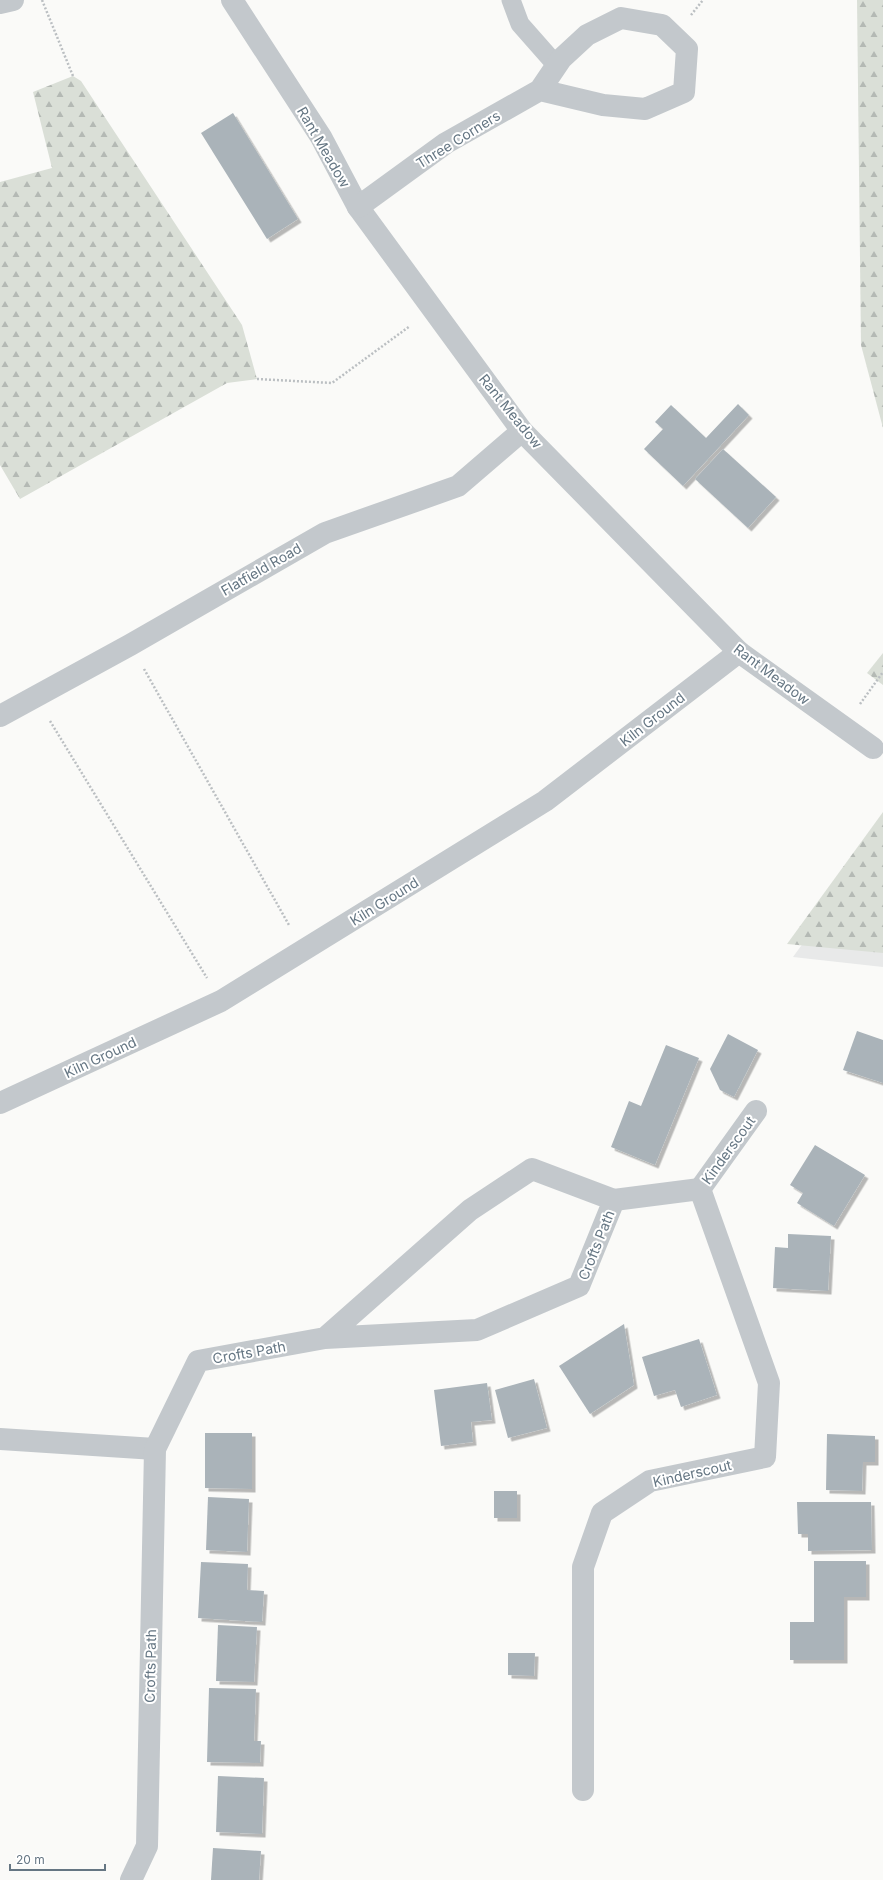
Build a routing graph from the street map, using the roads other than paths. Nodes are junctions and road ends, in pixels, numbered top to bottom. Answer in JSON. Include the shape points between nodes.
{"nodes":[{"id":1,"x":13,"y":0,"type":"edge"},
{"id":2,"x":232,"y":0,"type":"edge"},
{"id":3,"x":511,"y":0,"type":"edge"},
{"id":4,"x":0,"y":3,"type":"edge"},
{"id":5,"x":557,"y":66,"type":"junction"},
{"id":6,"x":540,"y":90,"type":"junction"},
{"id":7,"x":358,"y":207,"type":"junction"},
{"id":8,"x":522,"y":431,"type":"junction"},
{"id":9,"x":739,"y":652,"type":"junction"},
{"id":10,"x":0,"y":716,"type":"edge"},
{"id":11,"x":873,"y":748,"type":"dead end"},
{"id":12,"x":0,"y":1102,"type":"edge"},
{"id":13,"x":756,"y":1111,"type":"dead end"},
{"id":14,"x":700,"y":1189,"type":"junction"},
{"id":15,"x":614,"y":1200,"type":"junction"},
{"id":16,"x":325,"y":1338,"type":"junction"},
{"id":17,"x":0,"y":1439,"type":"edge"},
{"id":18,"x":155,"y":1449,"type":"junction"},
{"id":19,"x":584,"y":1790,"type":"dead end"},
{"id":20,"x":131,"y":1880,"type":"edge"}],
"edges":[{"from":1,"to":4,"type":"street"},
{"from":2,"to":7,"type":"street","name":"Rant Meadow","via":[[321,137]]},
{"from":3,"to":5,"type":"lane","via":[[520,24]]},
{"from":5,"to":6,"type":"street","name":"Three Corners"},
{"from":5,"to":6,"type":"street","name":"Three Corners","via":[[587,35],[621,18],[662,25],[687,49],[684,92],[645,109],[603,105]]},
{"from":6,"to":7,"type":"street","name":"Three Corners","via":[[446,143]]},
{"from":7,"to":8,"type":"street","name":"Rant Meadow"},
{"from":8,"to":9,"type":"street","name":"Rant Meadow"},
{"from":8,"to":10,"type":"street","name":"Flatfield Road","via":[[458,486],[325,533]]},
{"from":9,"to":11,"type":"street","name":"Rant Meadow"},
{"from":9,"to":12,"type":"street","name":"Kiln Ground","via":[[546,801],[221,1001]]},
{"from":13,"to":14,"type":"street","name":"Kinderscout"},
{"from":14,"to":15,"type":"street","name":"Kinderscout"},
{"from":14,"to":19,"type":"street","name":"Kinderscout","via":[[769,1383],[766,1457],[650,1481],[602,1512],[584,1567]]},
{"from":15,"to":16,"type":"street","name":"Crofts Path","via":[[532,1169],[470,1210]]},
{"from":15,"to":16,"type":"street","name":"Crofts Path","via":[[579,1286],[477,1330]]},
{"from":16,"to":18,"type":"street","name":"Crofts Path","via":[[198,1361]]},
{"from":17,"to":18,"type":"street"},
{"from":18,"to":20,"type":"street","name":"Crofts Path","via":[[147,1846]]}]}
